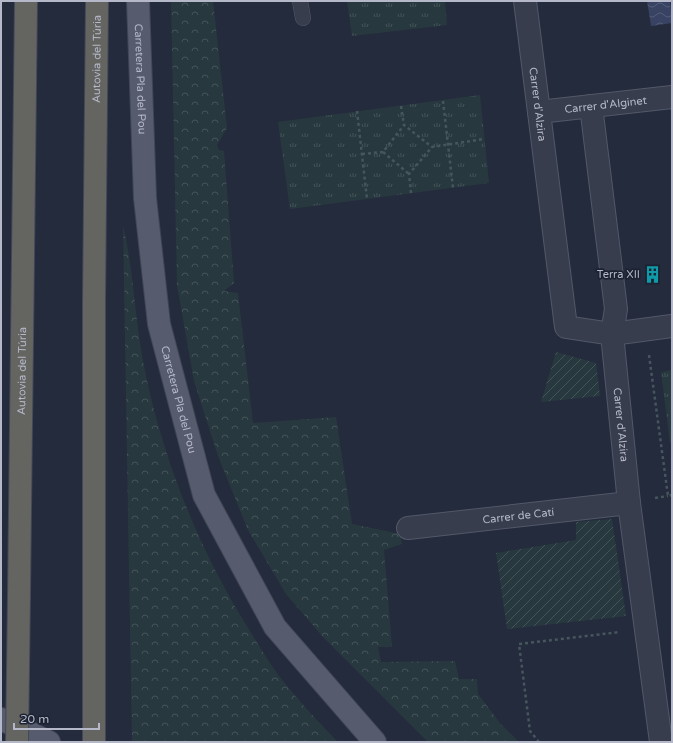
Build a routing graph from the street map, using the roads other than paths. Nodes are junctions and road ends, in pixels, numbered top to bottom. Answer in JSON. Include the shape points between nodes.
{"nodes":[{"id":1,"x":26,"y":1,"type":"edge"},
{"id":2,"x":97,"y":1,"type":"edge"},
{"id":3,"x":138,"y":1,"type":"edge"},
{"id":4,"x":300,"y":1,"type":"edge"},
{"id":5,"x":525,"y":1,"type":"edge"},
{"id":6,"x":303,"y":18,"type":"dead end"},
{"id":7,"x":672,"y":97,"type":"edge"},
{"id":8,"x":591,"y":106,"type":"junction"},
{"id":9,"x":539,"y":112,"type":"junction"},
{"id":10,"x":672,"y":326,"type":"edge"},
{"id":11,"x":612,"y":334,"type":"junction"},
{"id":12,"x":629,"y":503,"type":"junction"},
{"id":13,"x":408,"y":528,"type":"dead end"},
{"id":14,"x":1,"y":718,"type":"edge"},
{"id":15,"x":17,"y":742,"type":"edge"},
{"id":16,"x":49,"y":742,"type":"edge"},
{"id":17,"x":94,"y":742,"type":"edge"},
{"id":18,"x":375,"y":742,"type":"edge"},
{"id":19,"x":661,"y":742,"type":"edge"}],
"edges":[{"from":1,"to":15,"type":"highway","name":"Autovia del Túria","bridge":true},
{"from":2,"to":17,"type":"highway","name":"Autovia del Túria"},
{"from":3,"to":18,"type":"main road","name":"Carretera Pla del Pou","via":[[145,198],[158,324],[204,495],[275,627]]},
{"from":4,"to":6,"type":"lane"},
{"from":5,"to":9,"type":"street","name":"Carrer d'Alzira"},
{"from":7,"to":8,"type":"street","name":"Carrer d'Alginet"},
{"from":8,"to":9,"type":"street","name":"Carrer d'Alginet"},
{"from":8,"to":11,"type":"street","name":"Carrer d'Alzira","via":[[616,309]]},
{"from":9,"to":11,"type":"street","name":"Carrer d'Alzira","via":[[566,327]]},
{"from":10,"to":11,"type":"street"},
{"from":11,"to":12,"type":"street","name":"Carrer d'Alzira"},
{"from":12,"to":13,"type":"street","name":"Carrer de Catí"},
{"from":12,"to":19,"type":"street","name":"Carrer d'Alzira"},
{"from":14,"to":16,"type":"main road"}]}
